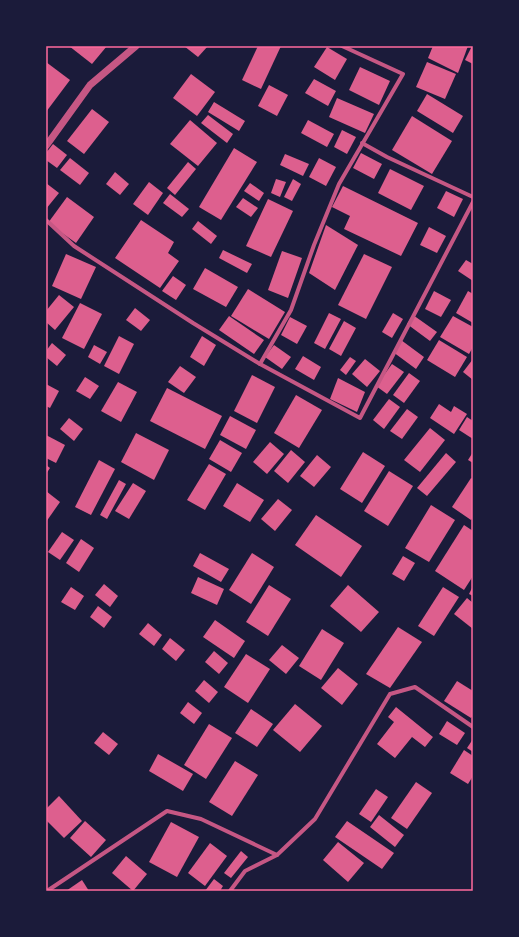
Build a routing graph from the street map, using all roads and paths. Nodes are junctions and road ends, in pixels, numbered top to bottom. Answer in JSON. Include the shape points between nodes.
{"nodes":[{"id":1,"x":136,"y":46,"type":"edge"},
{"id":2,"x":342,"y":46,"type":"edge"},
{"id":3,"x":362,"y":144,"type":"junction"},
{"id":4,"x":46,"y":146,"type":"edge"},
{"id":5,"x":473,"y":197,"type":"edge"},
{"id":6,"x":473,"y":202,"type":"edge"},
{"id":7,"x":46,"y":220,"type":"edge"},
{"id":8,"x":260,"y":364,"type":"junction"},
{"id":9,"x":473,"y":727,"type":"edge"},
{"id":10,"x":277,"y":855,"type":"junction"},
{"id":11,"x":47,"y":891,"type":"edge"},
{"id":12,"x":230,"y":891,"type":"edge"}],
"edges":[{"from":1,"to":4,"type":"street","via":[[90,85]]},
{"from":2,"to":3,"type":"street","via":[[403,74]]},
{"from":3,"to":5,"type":"street"},
{"from":3,"to":8,"type":"street","via":[[337,191],[291,310]]},
{"from":6,"to":8,"type":"street","via":[[360,418]]},
{"from":7,"to":8,"type":"street","via":[[74,246]]},
{"from":9,"to":10,"type":"street","via":[[415,687],[390,694],[315,819]]},
{"from":10,"to":11,"type":"street","via":[[201,819],[168,811]]},
{"from":10,"to":12,"type":"street","via":[[245,871]]}]}
